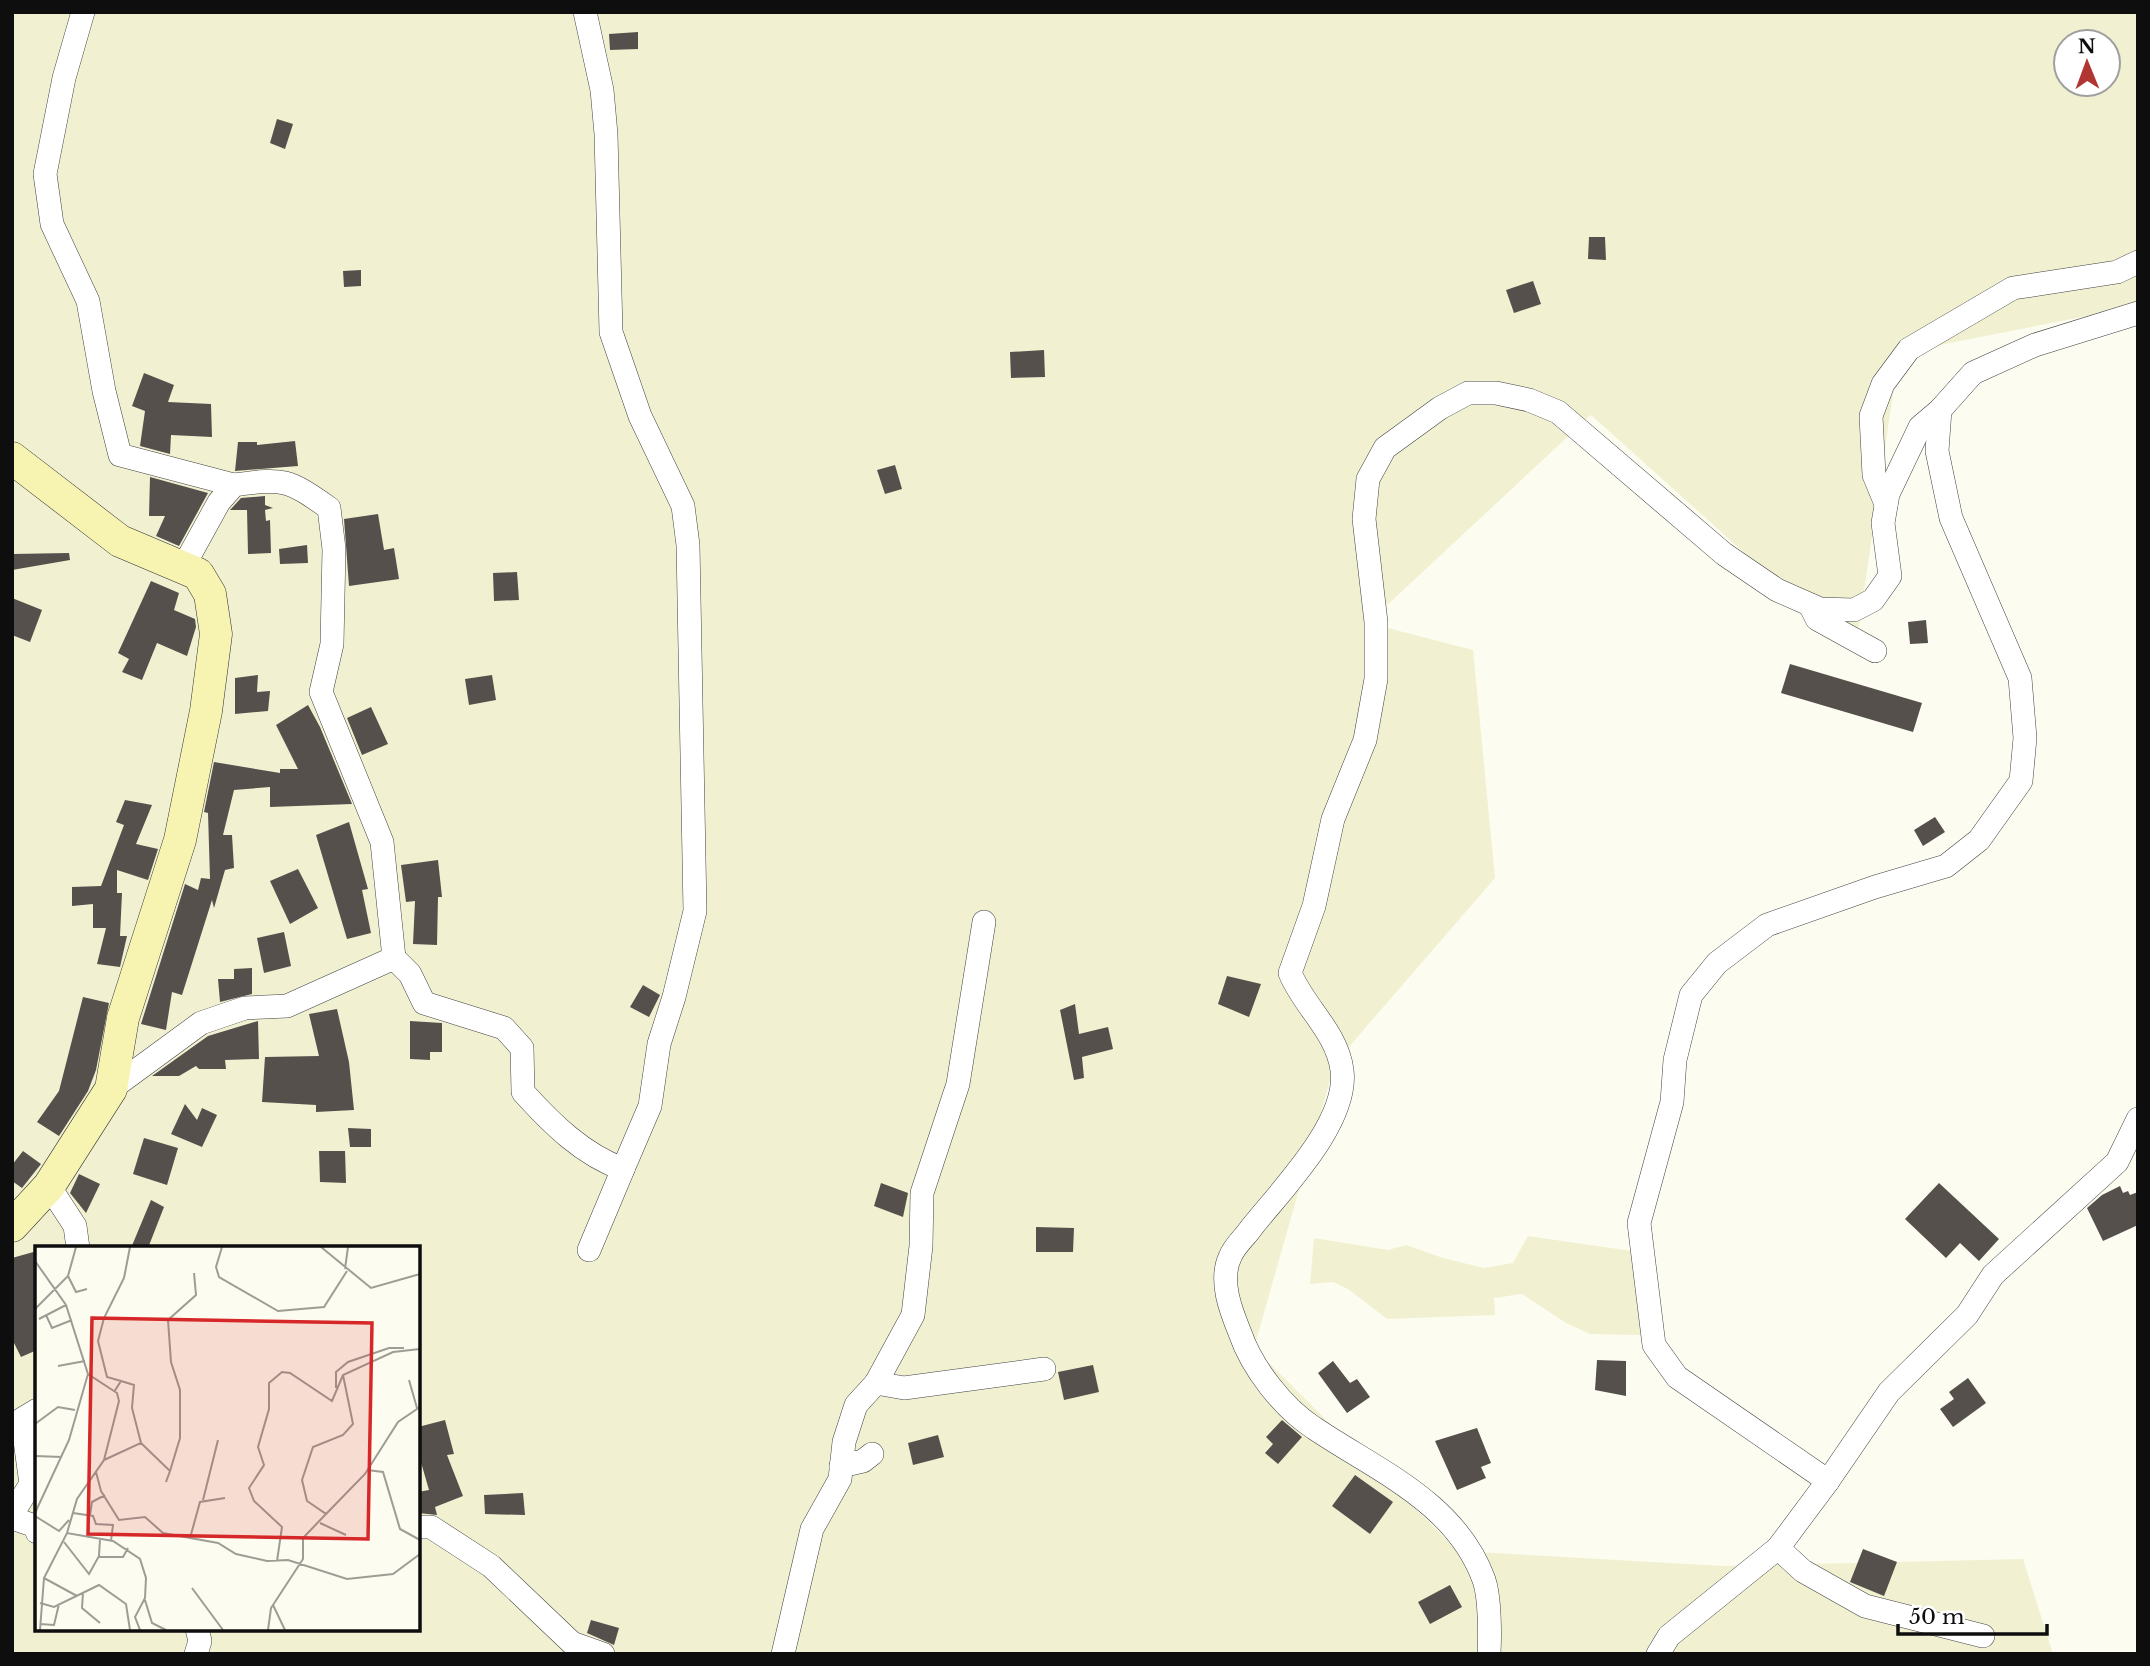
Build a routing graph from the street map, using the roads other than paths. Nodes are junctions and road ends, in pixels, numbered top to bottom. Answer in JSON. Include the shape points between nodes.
{"nodes":[{"id":1,"x":83,"y":12,"type":"edge"},
{"id":2,"x":585,"y":12,"type":"edge"},
{"id":3,"x":2138,"y":262,"type":"edge"},
{"id":4,"x":2138,"y":313,"type":"edge"},
{"id":5,"x":1940,"y":410,"type":"junction"},
{"id":6,"x":12,"y":458,"type":"edge"},
{"id":7,"x":234,"y":485,"type":"junction"},
{"id":8,"x":1886,"y":504,"type":"junction"},
{"id":9,"x":182,"y":569,"type":"junction"},
{"id":10,"x":1810,"y":605,"type":"junction"},
{"id":11,"x":1875,"y":651,"type":"dead end"},
{"id":12,"x":984,"y":922,"type":"dead end"},
{"id":13,"x":394,"y":958,"type":"junction"},
{"id":14,"x":111,"y":1089,"type":"junction"},
{"id":15,"x":2136,"y":1131,"type":"edge"},
{"id":16,"x":623,"y":1169,"type":"junction"},
{"id":17,"x":49,"y":1186,"type":"junction"},
{"id":18,"x":12,"y":1226,"type":"edge"},
{"id":19,"x":78,"y":1246,"type":"edge"},
{"id":20,"x":589,"y":1250,"type":"dead end"},
{"id":21,"x":1044,"y":1369,"type":"dead end"},
{"id":22,"x":876,"y":1383,"type":"junction"},
{"id":23,"x":35,"y":1411,"type":"edge"},
{"id":24,"x":872,"y":1454,"type":"dead end"},
{"id":25,"x":841,"y":1465,"type":"junction"},
{"id":26,"x":1828,"y":1481,"type":"junction"},
{"id":27,"x":12,"y":1516,"type":"edge"},
{"id":28,"x":35,"y":1526,"type":"edge"},
{"id":29,"x":420,"y":1527,"type":"edge"},
{"id":30,"x":1779,"y":1548,"type":"junction"},
{"id":31,"x":198,"y":1631,"type":"edge"},
{"id":32,"x":1983,"y":1636,"type":"dead end"},
{"id":33,"x":196,"y":1654,"type":"edge"},
{"id":34,"x":603,"y":1654,"type":"edge"},
{"id":35,"x":783,"y":1654,"type":"edge"},
{"id":36,"x":1489,"y":1654,"type":"edge"},
{"id":37,"x":1658,"y":1654,"type":"edge"}],
"edges":[{"from":1,"to":7,"type":"street","via":[[45,174],[51,224],[88,301],[120,455]]},
{"from":2,"to":16,"type":"street","via":[[607,134],[611,332],[640,416],[683,506],[688,545],[695,911],[659,1044],[650,1105]]},
{"from":3,"to":8,"type":"street","via":[[2117,272],[2013,288],[1909,349],[1883,384],[1871,416],[1874,475]]},
{"from":4,"to":5,"type":"street","via":[[2035,345],[1973,373]]},
{"from":5,"to":8,"type":"street","via":[[1920,427]]},
{"from":5,"to":26,"type":"street","via":[[1937,452],[1951,518],[2020,678],[2025,738],[2021,781],[1979,840],[1946,866],[1767,925],[1717,963],[1691,995],[1675,1060],[1672,1102],[1639,1223],[1654,1345],[1677,1377]]},
{"from":6,"to":9,"type":"main road","via":[[120,541]]},
{"from":7,"to":9,"type":"street","via":[[219,502]]},
{"from":7,"to":13,"type":"street","via":[[292,483],[329,508],[334,550],[332,643],[321,692],[382,842]]},
{"from":8,"to":10,"type":"street","via":[[1883,523],[1890,576],[1872,600],[1854,610]]},
{"from":9,"to":14,"type":"main road","via":[[198,574],[210,594],[216,634],[206,710],[180,840],[123,1018]]},
{"from":10,"to":11,"type":"street","via":[[1817,619]]},
{"from":10,"to":36,"type":"street","via":[[1776,590],[1724,554],[1558,412],[1529,400],[1468,393],[1385,448],[1368,478],[1364,519],[1376,622],[1376,679],[1365,740],[1333,819],[1314,906],[1290,973],[1333,1040],[1343,1071],[1339,1106],[1317,1144],[1230,1257],[1225,1290],[1241,1336],[1270,1386],[1311,1427],[1386,1471],[1432,1507],[1464,1545],[1485,1582]]},
{"from":12,"to":22,"type":"street","via":[[958,1084],[922,1193],[913,1315]]},
{"from":13,"to":14,"type":"street","via":[[288,1006],[244,1008],[201,1023]]},
{"from":13,"to":16,"type":"street","via":[[410,974],[424,1003],[505,1028],[522,1048],[523,1092],[599,1160]]},
{"from":14,"to":17,"type":"main road"},
{"from":15,"to":26,"type":"street","via":[[2117,1162],[1993,1275],[1967,1315],[1889,1392]]},
{"from":16,"to":20,"type":"street"},
{"from":17,"to":18,"type":"main road"},
{"from":17,"to":19,"type":"street","via":[[75,1226]]},
{"from":21,"to":22,"type":"street","via":[[904,1388]]},
{"from":22,"to":25,"type":"street","via":[[856,1405]]},
{"from":23,"to":27,"type":"street","via":[[22,1419],[30,1484]]},
{"from":24,"to":25,"type":"street","via":[[863,1461]]},
{"from":25,"to":35,"type":"street","via":[[840,1479],[813,1529]]},
{"from":26,"to":30,"type":"street"},
{"from":27,"to":28,"type":"street"},
{"from":29,"to":34,"type":"street","via":[[431,1527],[491,1566],[572,1643]]},
{"from":30,"to":32,"type":"street","via":[[1803,1571],[1866,1606]]},
{"from":30,"to":37,"type":"street","via":[[1669,1636]]},
{"from":31,"to":33,"type":"street"}]}
